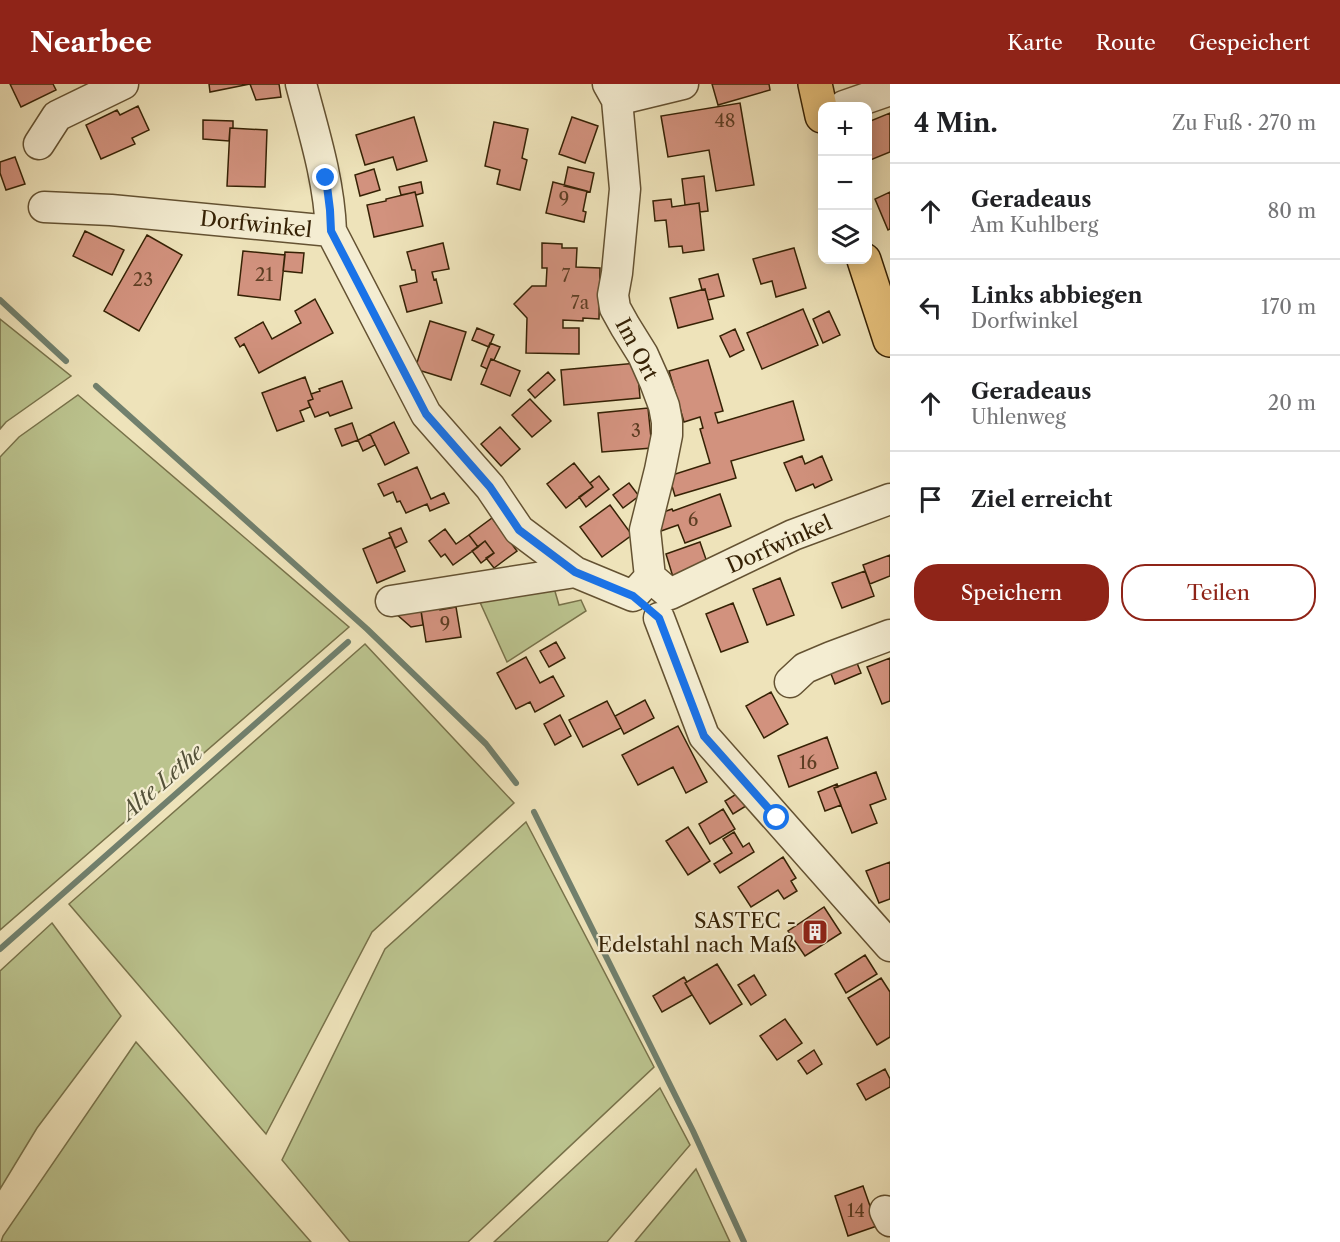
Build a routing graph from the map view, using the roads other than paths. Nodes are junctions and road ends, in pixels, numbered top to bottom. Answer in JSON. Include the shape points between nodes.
{"nodes":[{"id":1,"x":123,"y":84,"type":"edge"},
{"id":2,"x":301,"y":84,"type":"edge"},
{"id":3,"x":683,"y":84,"type":"edge"},
{"id":4,"x":815,"y":84,"type":"edge"},
{"id":5,"x":890,"y":90,"type":"edge"},
{"id":6,"x":612,"y":92,"type":"edge"},
{"id":7,"x":819,"y":102,"type":"edge"},
{"id":8,"x":856,"y":102,"type":"edge"},
{"id":9,"x":39,"y":144,"type":"dead end"},
{"id":10,"x":44,"y":207,"type":"dead end"},
{"id":11,"x":331,"y":231,"type":"junction"},
{"id":12,"x":865,"y":264,"type":"edge"},
{"id":13,"x":890,"y":340,"type":"edge"},
{"id":14,"x":890,"y":499,"type":"edge"},
{"id":15,"x":575,"y":572,"type":"junction"},
{"id":16,"x":653,"y":596,"type":"junction"},
{"id":17,"x":392,"y":601,"type":"dead end"},
{"id":18,"x":890,"y":635,"type":"edge"},
{"id":19,"x":790,"y":682,"type":"dead end"},
{"id":20,"x":890,"y":946,"type":"edge"}],
"edges":[{"from":1,"to":9,"type":"street","via":[[57,116]]},
{"from":2,"to":11,"type":"street","via":[[326,178]]},
{"from":3,"to":6,"type":"street"},
{"from":4,"to":7,"type":"main road"},
{"from":5,"to":8,"type":"street"},
{"from":6,"to":16,"type":"street","name":"Im Ort","via":[[626,189],[613,296],[615,308],[643,355],[667,422],[645,530]]},
{"from":10,"to":11,"type":"street","name":"Dorfwinkel"},
{"from":11,"to":15,"type":"street","name":"Dorfwinkel","via":[[426,414],[490,487],[519,530]]},
{"from":12,"to":13,"type":"main road"},
{"from":14,"to":16,"type":"street","name":"Dorfwinkel","via":[[793,535]]},
{"from":15,"to":16,"type":"street","name":"Dorfwinkel"},
{"from":15,"to":17,"type":"street"},
{"from":16,"to":20,"type":"street","name":"Im Ort","via":[[704,736]]},
{"from":18,"to":19,"type":"street","via":[[805,668]]}]}
